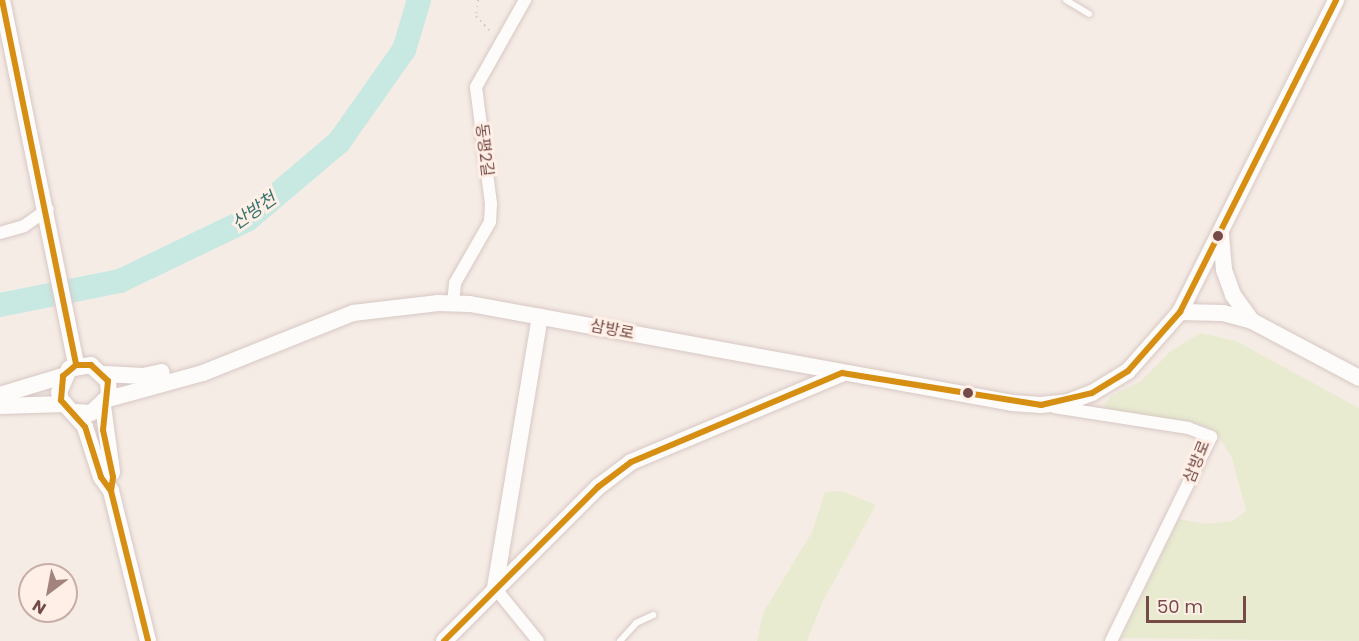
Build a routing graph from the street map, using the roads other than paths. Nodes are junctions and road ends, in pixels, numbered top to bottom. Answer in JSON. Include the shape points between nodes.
{"nodes":[{"id":1,"x":3,"y":0,"type":"edge"},
{"id":2,"x":525,"y":0,"type":"edge"},
{"id":3,"x":1066,"y":0,"type":"edge"},
{"id":4,"x":1336,"y":0,"type":"edge"},
{"id":5,"x":1089,"y":14,"type":"dead end"},
{"id":6,"x":49,"y":217,"type":"junction"},
{"id":7,"x":0,"y":233,"type":"edge"},
{"id":8,"x":1221,"y":234,"type":"junction"},
{"id":9,"x":453,"y":303,"type":"junction"},
{"id":10,"x":1180,"y":312,"type":"junction"},
{"id":11,"x":540,"y":317,"type":"junction"},
{"id":12,"x":1252,"y":321,"type":"junction"},
{"id":13,"x":76,"y":364,"type":"junction"},
{"id":14,"x":842,"y":373,"type":"junction"},
{"id":15,"x":104,"y":374,"type":"junction"},
{"id":16,"x":192,"y":374,"type":"junction"},
{"id":17,"x":63,"y":376,"type":"junction"},
{"id":18,"x":1359,"y":378,"type":"edge"},
{"id":19,"x":0,"y":395,"type":"edge"},
{"id":20,"x":105,"y":402,"type":"junction"},
{"id":21,"x":1041,"y":405,"type":"junction"},
{"id":22,"x":0,"y":406,"type":"edge"},
{"id":23,"x":69,"y":408,"type":"junction"},
{"id":24,"x":111,"y":491,"type":"junction"},
{"id":25,"x":495,"y":588,"type":"junction"},
{"id":26,"x":653,"y":615,"type":"dead end"},
{"id":27,"x":148,"y":641,"type":"edge"},
{"id":28,"x":444,"y":641,"type":"edge"},
{"id":29,"x":538,"y":641,"type":"edge"},
{"id":30,"x":620,"y":641,"type":"edge"},
{"id":31,"x":1111,"y":641,"type":"edge"}],
"edges":[{"from":1,"to":6,"type":"street"},
{"from":2,"to":9,"type":"street","name":"동평2길","via":[[476,87],[491,204],[489,222],[455,283]]},
{"from":3,"to":5,"type":"lane"},
{"from":4,"to":8,"type":"street","name":"삼방로"},
{"from":6,"to":7,"type":"street"},
{"from":6,"to":13,"type":"street"},
{"from":8,"to":10,"type":"street","name":"삼방로"},
{"from":8,"to":12,"type":"street","via":[[1230,286]]},
{"from":9,"to":11,"type":"street","name":"삼방로"},
{"from":9,"to":16,"type":"street","name":"삼방로","via":[[353,313],[280,344]]},
{"from":10,"to":12,"type":"street","via":[[1223,313]]},
{"from":10,"to":21,"type":"street","name":"삼방로","via":[[1128,371],[1092,393]]},
{"from":11,"to":14,"type":"street","name":"삼방로"},
{"from":11,"to":25,"type":"street"},
{"from":12,"to":18,"type":"street"},
{"from":13,"to":15,"type":"street","via":[[91,365]]},
{"from":13,"to":17,"type":"street"},
{"from":14,"to":21,"type":"street","name":"삼방로"},
{"from":14,"to":25,"type":"street","via":[[631,462],[598,487]]},
{"from":15,"to":16,"type":"street","name":"삼방로","via":[[143,376],[177,369]]},
{"from":15,"to":20,"type":"street","via":[[110,388]]},
{"from":16,"to":20,"type":"street","name":"삼방로"},
{"from":17,"to":19,"type":"street"},
{"from":17,"to":23,"type":"street","via":[[59,392]]},
{"from":20,"to":23,"type":"street","via":[[91,413]]},
{"from":20,"to":24,"type":"street"},
{"from":21,"to":31,"type":"street","name":"삼방로","via":[[1188,428],[1210,437]]},
{"from":22,"to":23,"type":"street"},
{"from":23,"to":24,"type":"street","via":[[85,427],[101,477]]},
{"from":24,"to":27,"type":"street"},
{"from":25,"to":28,"type":"street"},
{"from":25,"to":29,"type":"street"},
{"from":26,"to":30,"type":"lane","via":[[636,623]]}]}
